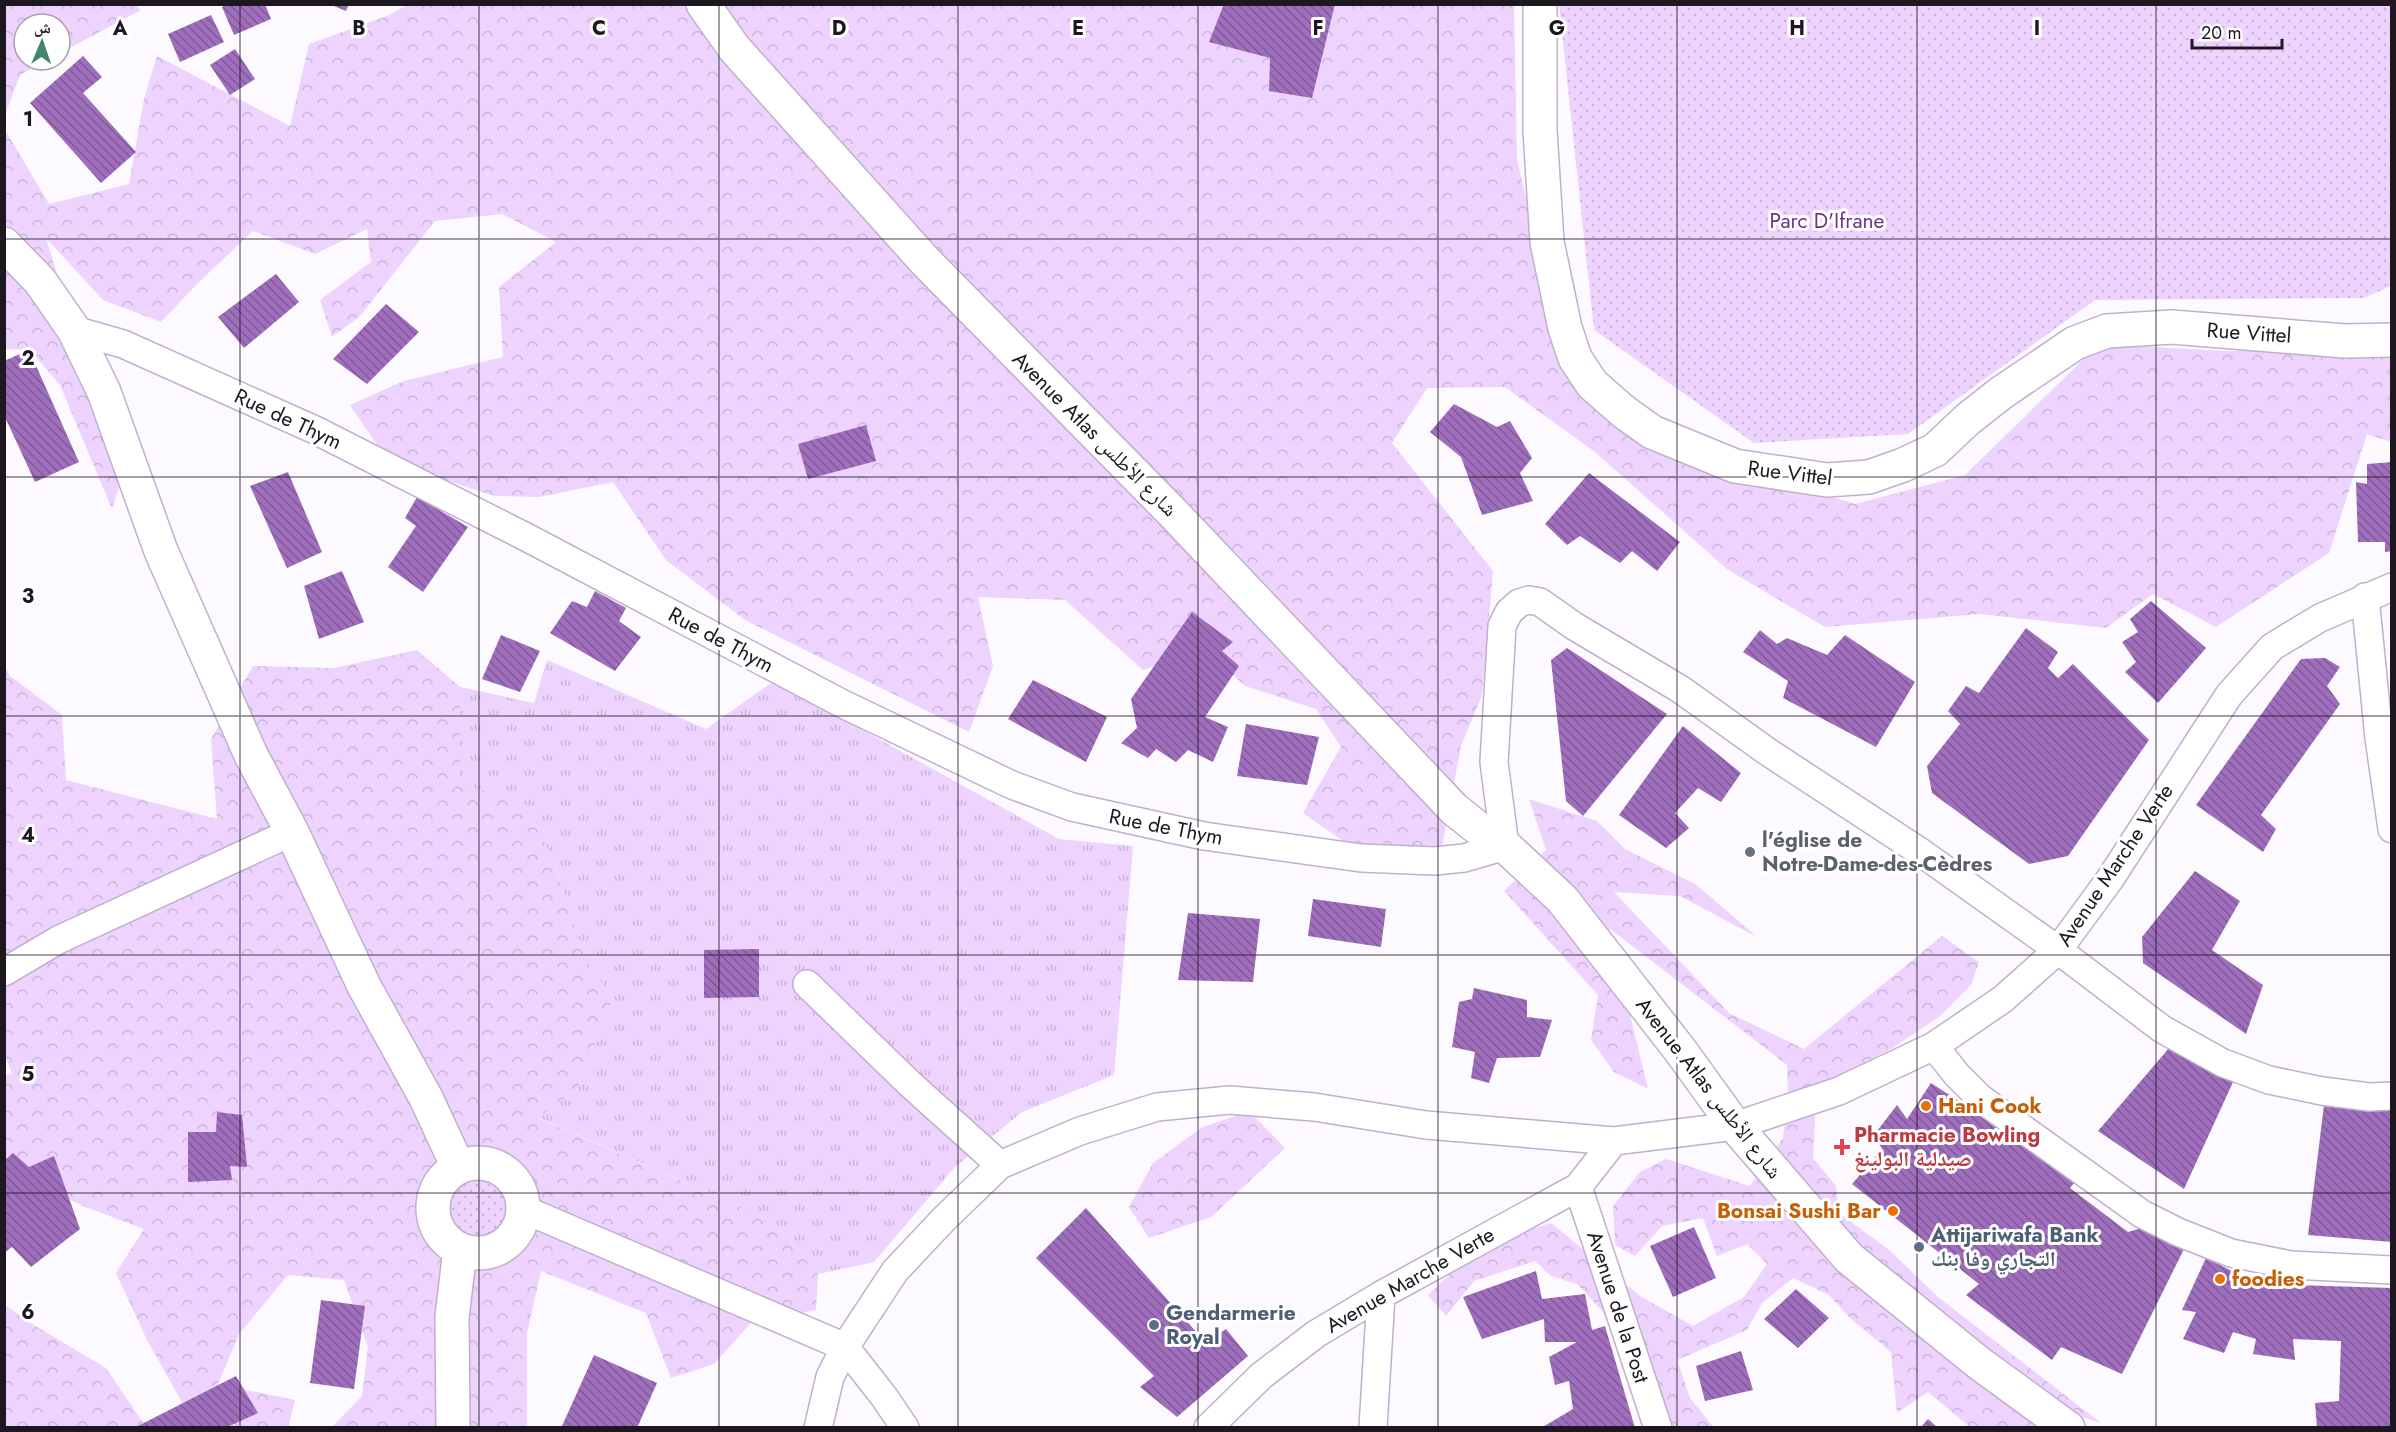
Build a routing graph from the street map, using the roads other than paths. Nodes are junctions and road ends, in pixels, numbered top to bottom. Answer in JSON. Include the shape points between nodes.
{"nodes":[{"id":1,"x":702,"y":4,"type":"edge"},
{"id":2,"x":726,"y":4,"type":"edge"},
{"id":3,"x":1540,"y":4,"type":"edge"},
{"id":4,"x":4,"y":244,"type":"edge"},
{"id":5,"x":74,"y":330,"type":"junction"},
{"id":6,"x":2391,"y":340,"type":"edge"},
{"id":7,"x":2391,"y":587,"type":"edge"},
{"id":8,"x":2365,"y":597,"type":"junction"},
{"id":9,"x":2391,"y":829,"type":"edge"},
{"id":10,"x":292,"y":832,"type":"junction"},
{"id":11,"x":1505,"y":846,"type":"junction"},
{"id":12,"x":2058,"y":950,"type":"junction"},
{"id":13,"x":4,"y":972,"type":"edge"},
{"id":14,"x":807,"y":984,"type":"dead end"},
{"id":15,"x":1934,"y":1046,"type":"junction"},
{"id":16,"x":2391,"y":1096,"type":"edge"},
{"id":17,"x":1734,"y":1126,"type":"junction"},
{"id":18,"x":1614,"y":1141,"type":"junction"},
{"id":19,"x":1000,"y":1166,"type":"junction"},
{"id":20,"x":458,"y":1167,"type":"junction"},
{"id":21,"x":1578,"y":1187,"type":"junction"},
{"id":22,"x":523,"y":1209,"type":"junction"},
{"id":23,"x":460,"y":1250,"type":"junction"},
{"id":24,"x":2391,"y":1270,"type":"edge"},
{"id":25,"x":1381,"y":1295,"type":"junction"},
{"id":26,"x":845,"y":1347,"type":"junction"},
{"id":27,"x":453,"y":1428,"type":"edge"},
{"id":28,"x":818,"y":1428,"type":"edge"},
{"id":29,"x":905,"y":1428,"type":"edge"},
{"id":30,"x":1208,"y":1428,"type":"edge"},
{"id":31,"x":1373,"y":1428,"type":"edge"},
{"id":32,"x":1658,"y":1428,"type":"edge"},
{"id":33,"x":2068,"y":1428,"type":"edge"}],
"edges":[{"from":1,"to":11,"type":"street","name":"Avenue Atlas شارع الأطلس","via":[[734,48],[925,261],[1173,513],[1455,809]]},
{"from":2,"to":11,"type":"street","name":"Avenue Atlas شارع الأطلس","via":[[785,79],[975,285],[1465,793]]},
{"from":3,"to":6,"type":"street","name":"Rue Vittel","via":[[1540,130],[1547,242],[1575,358],[1592,384],[1652,432],[1735,466],[1827,480],[1869,477],[1903,465],[1935,450],[2001,393],[2075,343],[2107,331],[2172,327],[2345,341]]},
{"from":4,"to":5,"type":"street","via":[[40,281]]},
{"from":5,"to":10,"type":"street","via":[[104,392],[161,551],[200,644]]},
{"from":5,"to":11,"type":"street","name":"Rue de Thym","via":[[133,348],[315,430],[843,704],[1012,785],[1072,807],[1204,836],[1361,858],[1435,861],[1464,858]]},
{"from":7,"to":8,"type":"street","name":"Avenue Marche Verte"},
{"from":8,"to":9,"type":"street"},
{"from":8,"to":12,"type":"street","name":"Avenue Marche Verte","via":[[2272,647],[2229,695],[2110,879]]},
{"from":10,"to":13,"type":"street","via":[[58,940]]},
{"from":10,"to":20,"type":"street","via":[[364,986],[426,1098]]},
{"from":11,"to":12,"type":"street","via":[[1494,762],[1499,645],[1509,612],[1529,600],[1540,602],[1680,689]]},
{"from":11,"to":17,"type":"street","name":"Avenue Atlas شارع الأطلس","via":[[1562,899]]},
{"from":12,"to":15,"type":"street","name":"Avenue Marche Verte","via":[[2003,999]]},
{"from":12,"to":16,"type":"street","via":[[2162,1029],[2223,1063],[2269,1080],[2322,1091]]},
{"from":14,"to":19,"type":"street"},
{"from":15,"to":17,"type":"street","name":"Avenue Marche Verte","via":[[1839,1091]]},
{"from":15,"to":24,"type":"street","via":[[1980,1098],[2142,1214],[2178,1232],[2231,1253],[2291,1265]]},
{"from":17,"to":18,"type":"street","name":"Avenue Marche Verte"},
{"from":17,"to":33,"type":"street","name":"Avenue Atlas شارع الأطلس","via":[[1850,1258],[1979,1363]]},
{"from":18,"to":19,"type":"street","name":"Avenue Marche Verte","via":[[1426,1125],[1314,1107],[1230,1100],[1157,1107],[1080,1131]]},
{"from":18,"to":21,"type":"street","name":"Avenue Marche Verte"},
{"from":19,"to":26,"type":"street","name":"Avenue Marche Verte","via":[[895,1271]]},
{"from":20,"to":22,"type":"street","via":[[476,1162],[494,1166],[510,1176],[520,1191]]},
{"from":20,"to":23,"type":"street","via":[[444,1177],[435,1191],[432,1209],[436,1226]]},
{"from":21,"to":25,"type":"street","name":"Avenue Marche Verte"},
{"from":21,"to":32,"type":"street","name":"Avenue de la Post"},
{"from":22,"to":23,"type":"street","via":[[519,1226],[495,1250]]},
{"from":22,"to":26,"type":"street"},
{"from":23,"to":27,"type":"street","via":[[452,1317]]},
{"from":25,"to":30,"type":"street","name":"Avenue Marche Verte","via":[[1316,1334],[1270,1369]]},
{"from":25,"to":31,"type":"street"},
{"from":26,"to":28,"type":"street","name":"Avenue Marche Verte","via":[[830,1377]]},
{"from":26,"to":29,"type":"street"}]}
